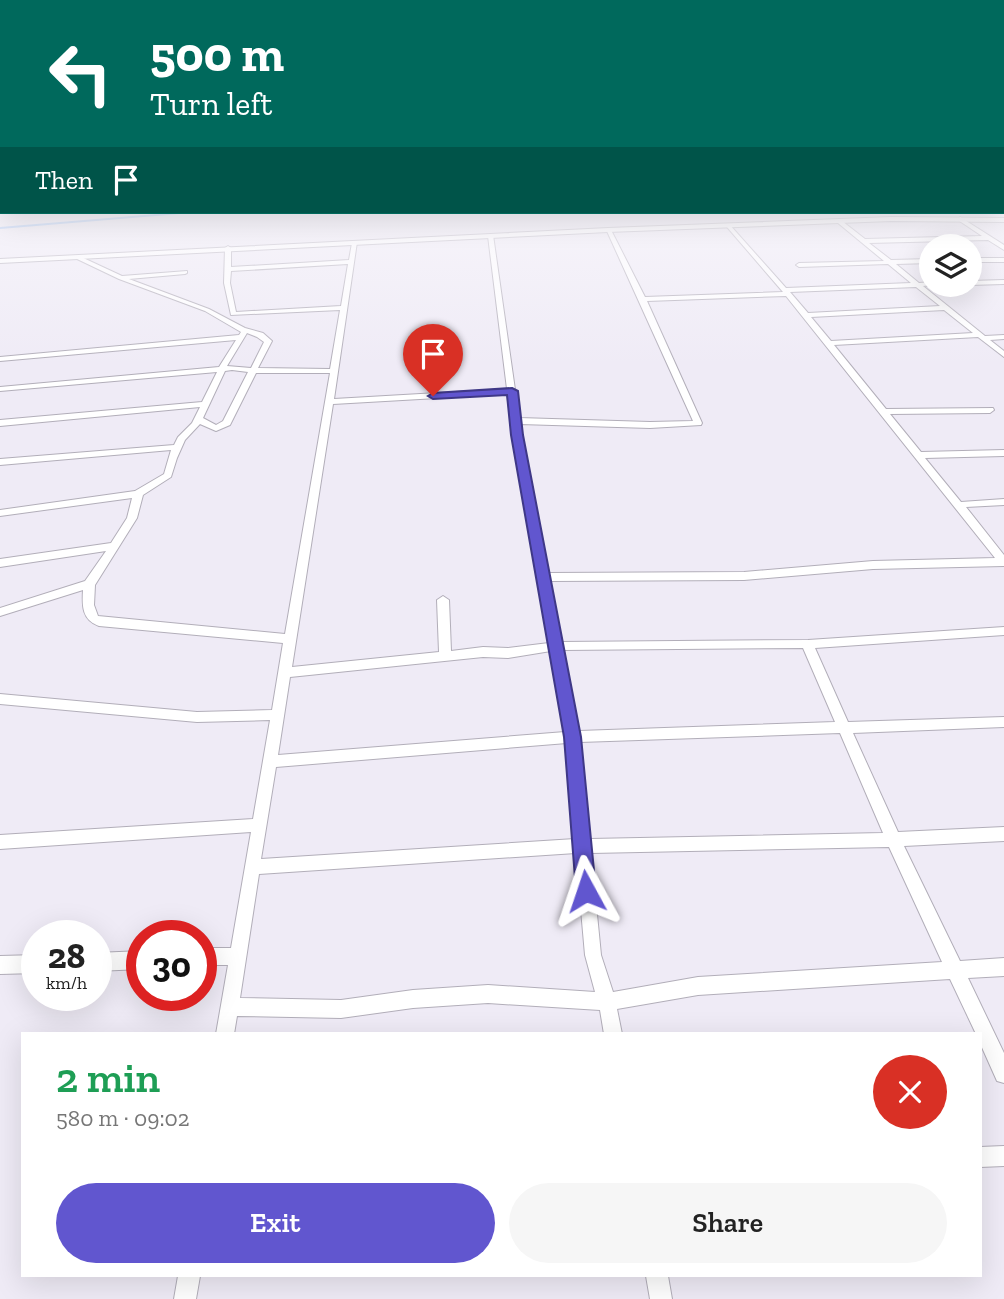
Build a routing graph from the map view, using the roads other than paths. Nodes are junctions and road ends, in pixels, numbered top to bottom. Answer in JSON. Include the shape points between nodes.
{"nodes":[{"id":1,"x":314,"y":245,"type":"edge"},
{"id":2,"x":355,"y":245,"type":"edge"},
{"id":3,"x":492,"y":245,"type":"edge"},
{"id":4,"x":615,"y":245,"type":"edge"},
{"id":5,"x":745,"y":245,"type":"edge"},
{"id":6,"x":869,"y":245,"type":"edge"},
{"id":7,"x":228,"y":248,"type":"junction"},
{"id":8,"x":77,"y":257,"type":"junction"},
{"id":9,"x":982,"y":260,"type":"edge"},
{"id":10,"x":1004,"y":260,"type":"edge"},
{"id":11,"x":0,"y":261,"type":"edge"},
{"id":12,"x":919,"y":261,"type":"edge"},
{"id":13,"x":352,"y":262,"type":"junction"},
{"id":14,"x":891,"y":262,"type":"junction"},
{"id":15,"x":799,"y":265,"type":"dead end"},
{"id":16,"x":227,"y":269,"type":"junction"},
{"id":17,"x":186,"y":272,"type":"dead end"},
{"id":18,"x":121,"y":278,"type":"junction"},
{"id":19,"x":1004,"y":282,"type":"edge"},
{"id":20,"x":982,"y":283,"type":"edge"},
{"id":21,"x":917,"y":284,"type":"junction"},
{"id":22,"x":786,"y":292,"type":"junction"},
{"id":23,"x":643,"y":299,"type":"junction"},
{"id":24,"x":344,"y":308,"type":"junction"},
{"id":25,"x":947,"y":309,"type":"junction"},
{"id":26,"x":806,"y":316,"type":"junction"},
{"id":27,"x":242,"y":334,"type":"junction"},
{"id":28,"x":982,"y":336,"type":"junction"},
{"id":29,"x":1004,"y":337,"type":"edge"},
{"id":30,"x":829,"y":344,"type":"junction"},
{"id":31,"x":1004,"y":355,"type":"edge"},
{"id":32,"x":0,"y":359,"type":"edge"},
{"id":33,"x":222,"y":369,"type":"junction"},
{"id":34,"x":254,"y":369,"type":"junction"},
{"id":35,"x":333,"y":371,"type":"junction"},
{"id":36,"x":0,"y":389,"type":"edge"},
{"id":37,"x":512,"y":391,"type":"junction"},
{"id":38,"x":328,"y":402,"type":"junction"},
{"id":39,"x":203,"y":404,"type":"junction"},
{"id":40,"x":990,"y":410,"type":"dead end"},
{"id":41,"x":883,"y":412,"type":"junction"},
{"id":42,"x":197,"y":419,"type":"junction"},
{"id":43,"x":517,"y":421,"type":"junction"},
{"id":44,"x":0,"y":424,"type":"edge"},
{"id":45,"x":177,"y":447,"type":"junction"},
{"id":46,"x":1004,"y":453,"type":"edge"},
{"id":47,"x":917,"y":455,"type":"junction"},
{"id":48,"x":0,"y":462,"type":"edge"},
{"id":49,"x":138,"y":494,"type":"junction"},
{"id":50,"x":1004,"y":502,"type":"edge"},
{"id":51,"x":957,"y":505,"type":"junction"},
{"id":52,"x":0,"y":513,"type":"edge"},
{"id":53,"x":116,"y":546,"type":"junction"},
{"id":54,"x":1003,"y":562,"type":"edge"},
{"id":55,"x":0,"y":563,"type":"edge"},
{"id":56,"x":544,"y":577,"type":"junction"},
{"id":57,"x":89,"y":584,"type":"junction"},
{"id":58,"x":443,"y":600,"type":"dead end"},
{"id":59,"x":0,"y":612,"type":"edge"},
{"id":60,"x":1004,"y":631,"type":"edge"},
{"id":61,"x":289,"y":639,"type":"junction"},
{"id":62,"x":808,"y":643,"type":"junction"},
{"id":63,"x":557,"y":646,"type":"junction"},
{"id":64,"x":445,"y":657,"type":"junction"},
{"id":65,"x":284,"y":673,"type":"junction"},
{"id":66,"x":0,"y":699,"type":"edge"},
{"id":67,"x":277,"y":715,"type":"junction"},
{"id":68,"x":1004,"y":722,"type":"edge"},
{"id":69,"x":844,"y":728,"type":"junction"},
{"id":70,"x":573,"y":737,"type":"junction"},
{"id":71,"x":269,"y":762,"type":"junction"},
{"id":72,"x":259,"y":825,"type":"junction"},
{"id":73,"x":1004,"y":834,"type":"edge"},
{"id":74,"x":891,"y":838,"type":"junction"},
{"id":75,"x":0,"y":842,"type":"edge"},
{"id":76,"x":582,"y":846,"type":"junction"},
{"id":77,"x":252,"y":867,"type":"junction"},
{"id":78,"x":237,"y":956,"type":"junction"},
{"id":79,"x":217,"y":957,"type":"edge"},
{"id":80,"x":21,"y":964,"type":"edge"},
{"id":81,"x":0,"y":965,"type":"edge"},
{"id":82,"x":1004,"y":967,"type":"edge"},
{"id":83,"x":957,"y":971,"type":"junction"},
{"id":84,"x":607,"y":1002,"type":"junction"},
{"id":85,"x":229,"y":1007,"type":"junction"},
{"id":86,"x":225,"y":1032,"type":"edge"},
{"id":87,"x":613,"y":1032,"type":"edge"},
{"id":88,"x":1004,"y":1073,"type":"edge"},
{"id":89,"x":1004,"y":1156,"type":"edge"},
{"id":90,"x":982,"y":1157,"type":"edge"},
{"id":91,"x":189,"y":1277,"type":"edge"},
{"id":92,"x":657,"y":1277,"type":"edge"},
{"id":93,"x":185,"y":1299,"type":"edge"},
{"id":94,"x":661,"y":1299,"type":"edge"}],
"edges":[{"from":1,"to":7,"type":"street"},
{"from":2,"to":13,"type":"street"},
{"from":3,"to":37,"type":"street"},
{"from":4,"to":23,"type":"street"},
{"from":5,"to":22,"type":"street"},
{"from":6,"to":14,"type":"street"},
{"from":7,"to":8,"type":"street"},
{"from":7,"to":16,"type":"street"},
{"from":8,"to":11,"type":"street"},
{"from":8,"to":18,"type":"street"},
{"from":9,"to":10,"type":"street"},
{"from":12,"to":14,"type":"street"},
{"from":13,"to":16,"type":"street"},
{"from":13,"to":24,"type":"street"},
{"from":14,"to":15,"type":"street"},
{"from":14,"to":21,"type":"street"},
{"from":16,"to":24,"type":"street","via":[[233,314]]},
{"from":17,"to":18,"type":"street"},
{"from":18,"to":27,"type":"street","via":[[207,310]]},
{"from":19,"to":20,"type":"street"},
{"from":21,"to":22,"type":"street"},
{"from":21,"to":25,"type":"street"},
{"from":22,"to":23,"type":"street"},
{"from":22,"to":26,"type":"street"},
{"from":23,"to":43,"type":"street","via":[[698,424]]},
{"from":24,"to":35,"type":"street"},
{"from":25,"to":26,"type":"street"},
{"from":25,"to":28,"type":"street"},
{"from":26,"to":30,"type":"street"},
{"from":27,"to":32,"type":"street"},
{"from":27,"to":33,"type":"street"},
{"from":27,"to":34,"type":"street","via":[[260,335],[268,341]]},
{"from":28,"to":29,"type":"street"},
{"from":28,"to":30,"type":"street"},
{"from":28,"to":31,"type":"street"},
{"from":30,"to":41,"type":"street"},
{"from":33,"to":34,"type":"street"},
{"from":33,"to":36,"type":"street"},
{"from":33,"to":39,"type":"street"},
{"from":34,"to":35,"type":"street"},
{"from":34,"to":42,"type":"street","via":[[224,425],[216,428]]},
{"from":35,"to":38,"type":"street"},
{"from":37,"to":38,"type":"street"},
{"from":37,"to":43,"type":"street"},
{"from":38,"to":61,"type":"street"},
{"from":39,"to":42,"type":"street"},
{"from":39,"to":44,"type":"street"},
{"from":40,"to":41,"type":"street"},
{"from":41,"to":47,"type":"street"},
{"from":42,"to":45,"type":"street"},
{"from":43,"to":56,"type":"street"},
{"from":45,"to":48,"type":"street"},
{"from":45,"to":49,"type":"street","via":[[168,475]]},
{"from":46,"to":47,"type":"street"},
{"from":47,"to":51,"type":"street"},
{"from":49,"to":52,"type":"street"},
{"from":49,"to":53,"type":"street","via":[[132,518]]},
{"from":50,"to":51,"type":"street"},
{"from":51,"to":54,"type":"street"},
{"from":53,"to":55,"type":"street"},
{"from":53,"to":57,"type":"street"},
{"from":54,"to":56,"type":"street","via":[[873,565],[744,576]]},
{"from":56,"to":63,"type":"street"},
{"from":57,"to":59,"type":"street"},
{"from":57,"to":61,"type":"street","via":[[88,605],[99,622]]},
{"from":58,"to":64,"type":"street"},
{"from":60,"to":62,"type":"street"},
{"from":61,"to":65,"type":"street"},
{"from":62,"to":63,"type":"street"},
{"from":62,"to":69,"type":"street"},
{"from":63,"to":64,"type":"street"},
{"from":63,"to":70,"type":"street"},
{"from":64,"to":65,"type":"street"},
{"from":65,"to":67,"type":"street"},
{"from":66,"to":67,"type":"street","via":[[197,717]]},
{"from":67,"to":71,"type":"street"},
{"from":68,"to":69,"type":"street"},
{"from":69,"to":70,"type":"street"},
{"from":69,"to":74,"type":"street"},
{"from":70,"to":71,"type":"street"},
{"from":70,"to":76,"type":"street"},
{"from":71,"to":72,"type":"street"},
{"from":72,"to":75,"type":"street"},
{"from":72,"to":77,"type":"street"},
{"from":73,"to":74,"type":"street"},
{"from":74,"to":76,"type":"street"},
{"from":74,"to":83,"type":"street"},
{"from":76,"to":77,"type":"street"},
{"from":76,"to":84,"type":"street","via":[[593,955]]},
{"from":77,"to":78,"type":"street"},
{"from":78,"to":79,"type":"street"},
{"from":78,"to":85,"type":"street"},
{"from":80,"to":81,"type":"street"},
{"from":82,"to":83,"type":"street"},
{"from":83,"to":84,"type":"street","via":[[698,986]]},
{"from":83,"to":88,"type":"street"},
{"from":84,"to":85,"type":"street","via":[[488,994],[341,1009]]},
{"from":84,"to":87,"type":"street"},
{"from":85,"to":86,"type":"street"},
{"from":89,"to":90,"type":"street"},
{"from":91,"to":93,"type":"street"},
{"from":92,"to":94,"type":"street"}]}
